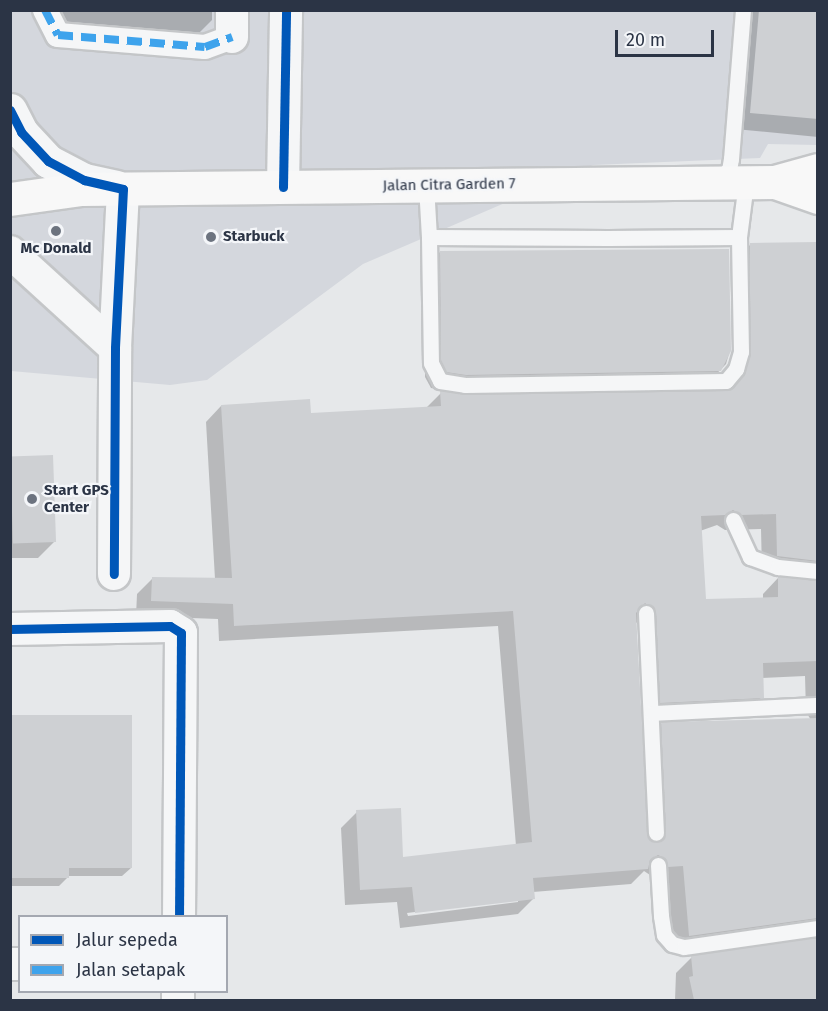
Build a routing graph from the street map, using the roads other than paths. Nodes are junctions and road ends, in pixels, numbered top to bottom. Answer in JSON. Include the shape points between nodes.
{"nodes":[{"id":1,"x":45,"y":10,"type":"edge"},
{"id":2,"x":286,"y":10,"type":"edge"},
{"id":3,"x":743,"y":10,"type":"edge"},
{"id":4,"x":232,"y":24,"type":"edge"},
{"id":5,"x":10,"y":110,"type":"edge"},
{"id":6,"x":818,"y":170,"type":"edge"},
{"id":7,"x":709,"y":181,"type":"junction"},
{"id":8,"x":761,"y":182,"type":"junction"},
{"id":9,"x":426,"y":185,"type":"junction"},
{"id":10,"x":284,"y":187,"type":"junction"},
{"id":11,"x":123,"y":189,"type":"junction"},
{"id":12,"x":818,"y":197,"type":"edge"},
{"id":13,"x":10,"y":200,"type":"edge"},
{"id":14,"x":429,"y":237,"type":"junction"},
{"id":15,"x":739,"y":237,"type":"junction"},
{"id":16,"x":10,"y":252,"type":"edge"},
{"id":17,"x":115,"y":348,"type":"junction"},
{"id":18,"x":733,"y":520,"type":"dead end"},
{"id":19,"x":818,"y":571,"type":"edge"},
{"id":20,"x":114,"y":574,"type":"dead end"},
{"id":21,"x":646,"y":614,"type":"dead end"},
{"id":22,"x":10,"y":628,"type":"edge"},
{"id":23,"x":818,"y":705,"type":"edge"},
{"id":24,"x":652,"y":713,"type":"junction"},
{"id":25,"x":656,"y":834,"type":"dead end"},
{"id":26,"x":658,"y":865,"type":"dead end"},
{"id":27,"x":179,"y":915,"type":"edge"},
{"id":28,"x":818,"y":928,"type":"edge"}],
"edges":[{"from":1,"to":4,"type":"street","via":[[58,35],[205,47]]},
{"from":2,"to":10,"type":"street"},
{"from":3,"to":7,"type":"lane","via":[[729,170],[723,177]]},
{"from":5,"to":11,"type":"street","name":"Jalan Citra Garden 7","via":[[21,132],[48,161],[84,180]]},
{"from":6,"to":8,"type":"main road","name":"Jalan Citra Garden 7"},
{"from":7,"to":8,"type":"main road","name":"Jalan Citra Garden 7"},
{"from":7,"to":9,"type":"main road","name":"Jalan Citra Garden 7"},
{"from":8,"to":12,"type":"main road","name":"Jalan Citra Garden 7"},
{"from":8,"to":15,"type":"lane"},
{"from":9,"to":10,"type":"main road","name":"Jalan Citra Garden 7"},
{"from":9,"to":14,"type":"lane"},
{"from":10,"to":11,"type":"main road","name":"Jalan Citra Garden 7"},
{"from":11,"to":13,"type":"main road","name":"Jalan Citra Garden 7","via":[[81,189]]},
{"from":11,"to":17,"type":"street"},
{"from":14,"to":15,"type":"lane"},
{"from":14,"to":15,"type":"lane","via":[[430,363],[440,381],[465,385],[726,381],[736,369],[741,352]]},
{"from":16,"to":17,"type":"street"},
{"from":17,"to":20,"type":"street"},
{"from":18,"to":19,"type":"lane","via":[[750,557],[778,567]]},
{"from":21,"to":24,"type":"lane"},
{"from":22,"to":27,"type":"street","via":[[170,626],[181,633]]},
{"from":23,"to":24,"type":"lane"},
{"from":24,"to":25,"type":"lane"},
{"from":26,"to":28,"type":"lane","via":[[664,935],[672,944],[684,947]]}]}
